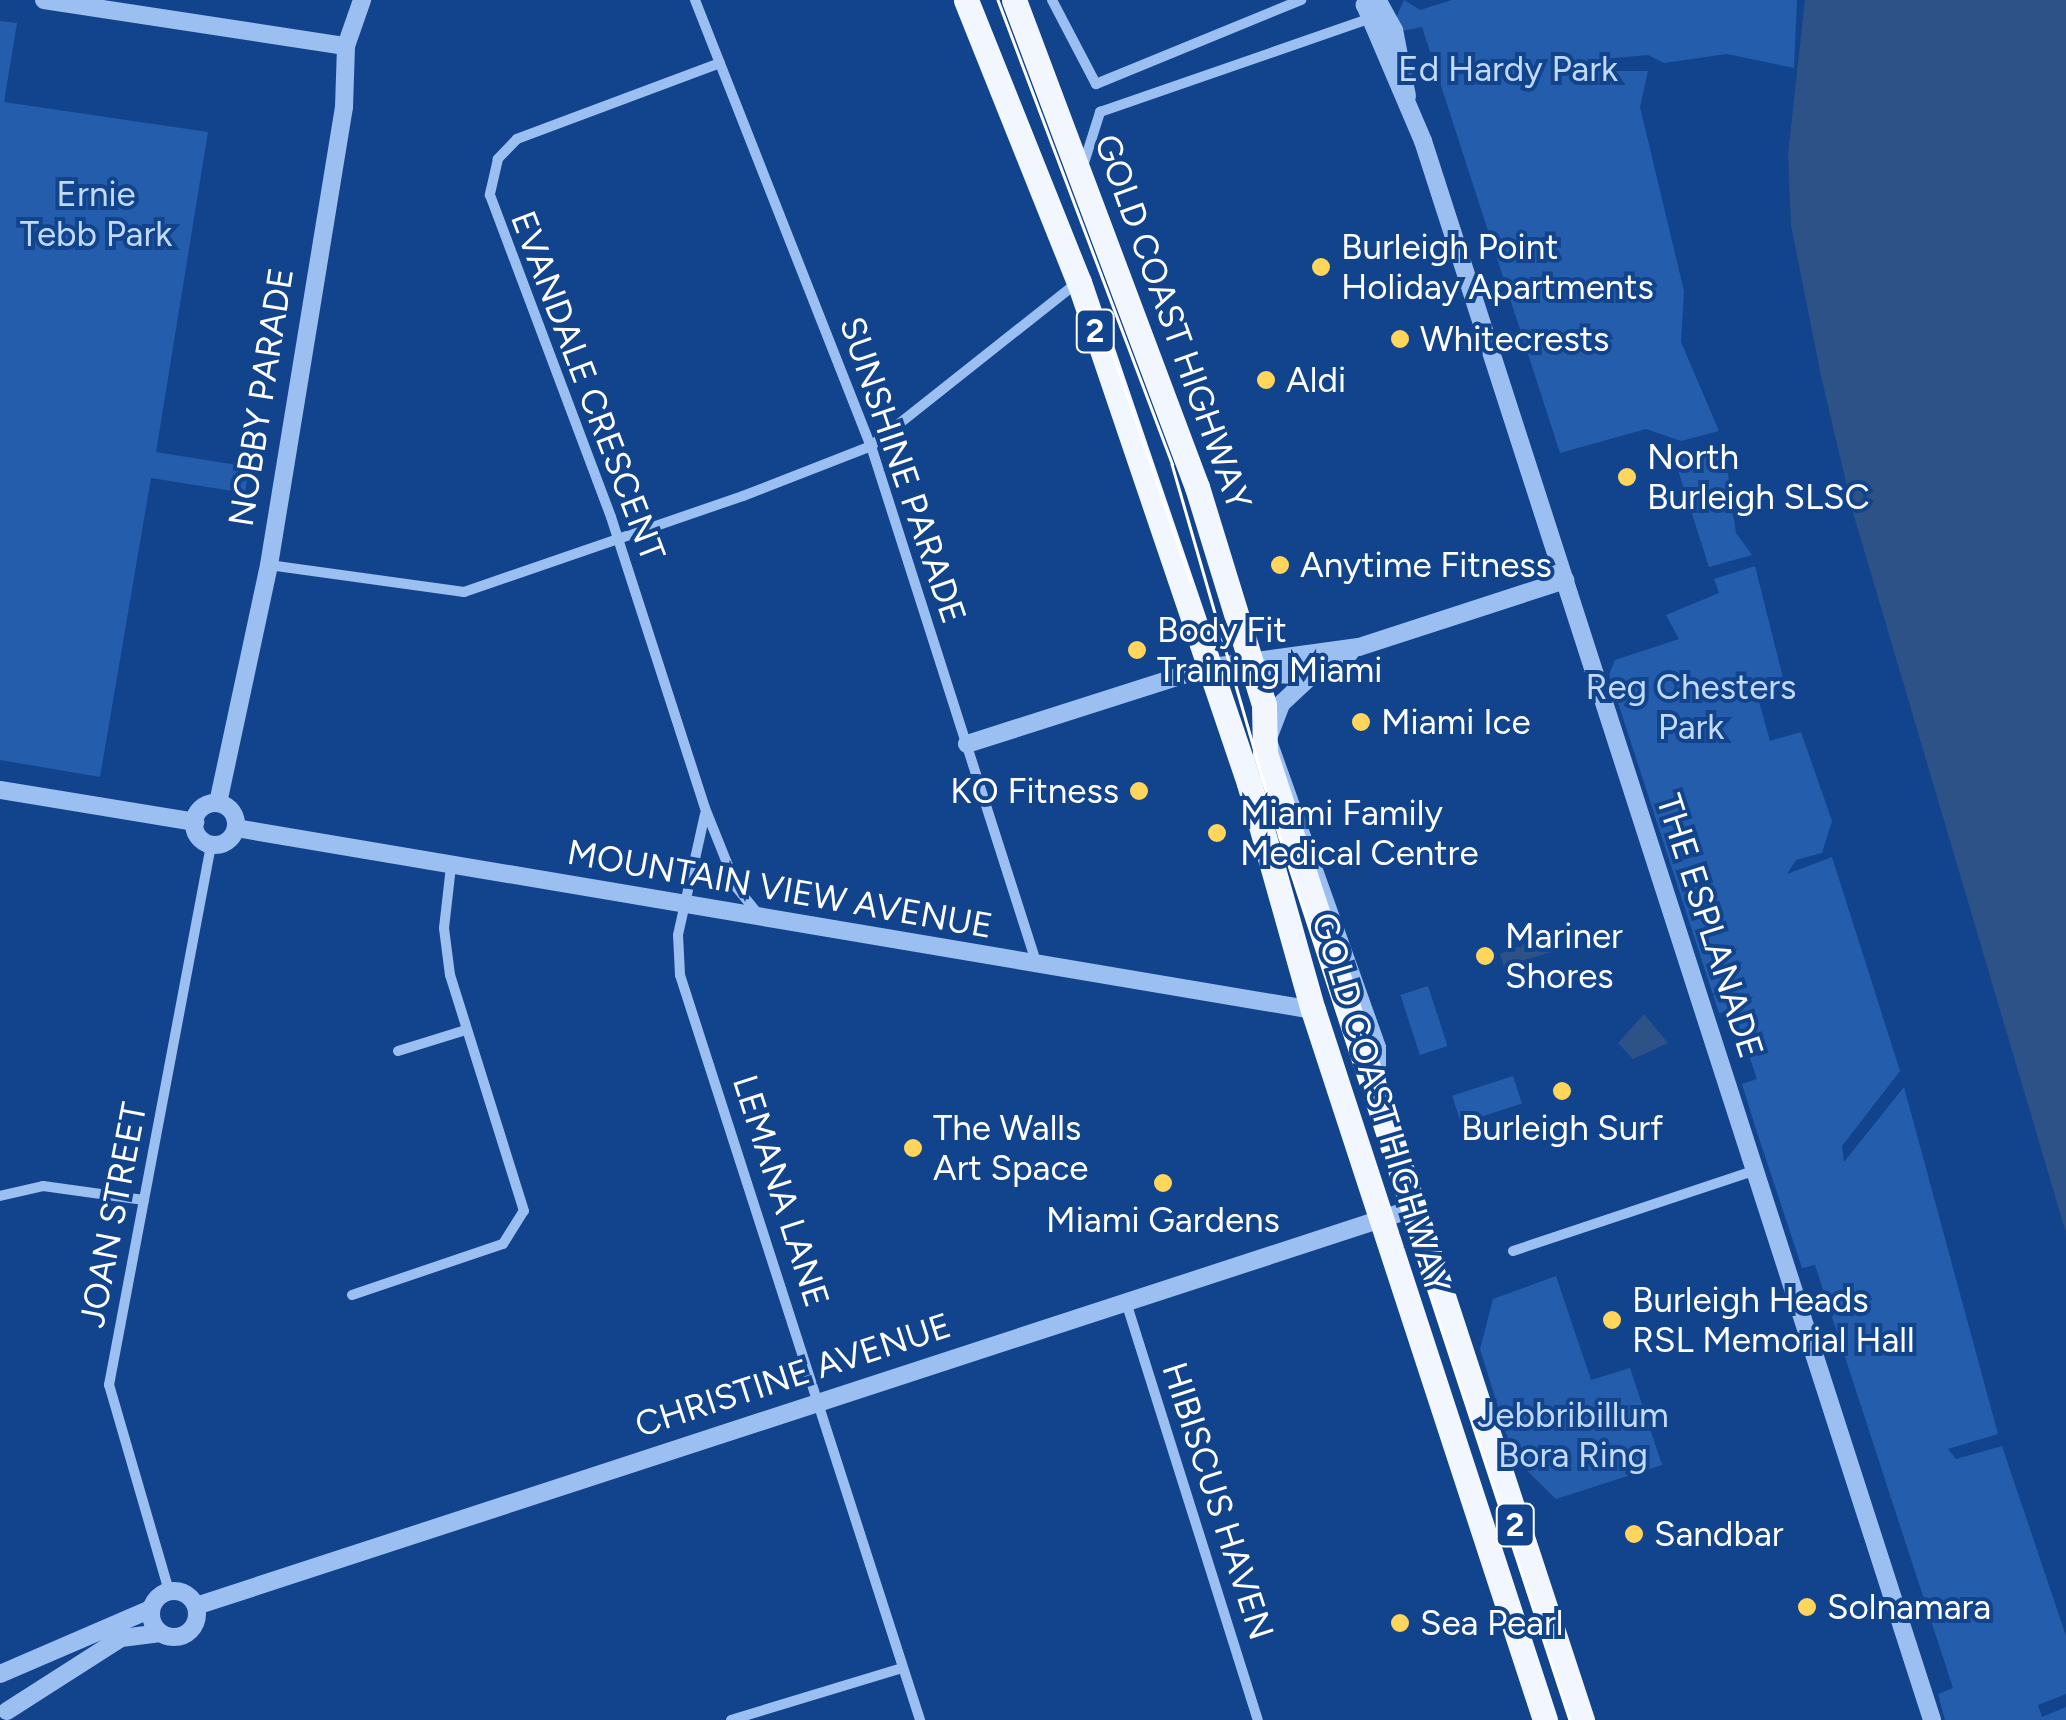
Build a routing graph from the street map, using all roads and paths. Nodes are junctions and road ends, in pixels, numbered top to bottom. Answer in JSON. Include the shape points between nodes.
{"nodes":[{"id":1,"x":44,"y":0,"type":"edge"},
{"id":2,"x":362,"y":0,"type":"edge"},
{"id":3,"x":695,"y":0,"type":"edge"},
{"id":4,"x":966,"y":0,"type":"edge"},
{"id":5,"x":1014,"y":0,"type":"edge"},
{"id":6,"x":1052,"y":0,"type":"edge"},
{"id":7,"x":1300,"y":0,"type":"edge"},
{"id":8,"x":1373,"y":6,"type":"edge"},
{"id":9,"x":346,"y":46,"type":"junction"},
{"id":10,"x":720,"y":62,"type":"junction"},
{"id":11,"x":1082,"y":172,"type":"junction"},
{"id":12,"x":1079,"y":282,"type":"junction"},
{"id":13,"x":870,"y":446,"type":"junction"},
{"id":14,"x":618,"y":536,"type":"junction"},
{"id":15,"x":269,"y":565,"type":"junction"},
{"id":16,"x":1565,"y":580,"type":"junction"},
{"id":17,"x":1359,"y":647,"type":"junction"},
{"id":18,"x":1204,"y":668,"type":"junction"},
{"id":19,"x":1253,"y":668,"type":"junction"},
{"id":20,"x":1321,"y":670,"type":"junction"},
{"id":21,"x":968,"y":744,"type":"junction"},
{"id":22,"x":1273,"y":747,"type":"junction"},
{"id":23,"x":0,"y":790,"type":"edge"},
{"id":24,"x":218,"y":804,"type":"junction"},
{"id":25,"x":705,"y":808,"type":"junction"},
{"id":26,"x":194,"y":822,"type":"junction"},
{"id":27,"x":236,"y":828,"type":"junction"},
{"id":28,"x":211,"y":845,"type":"junction"},
{"id":29,"x":452,"y":868,"type":"junction"},
{"id":30,"x":687,"y":907,"type":"junction"},
{"id":31,"x":763,"y":920,"type":"junction"},
{"id":32,"x":1037,"y":965,"type":"junction"},
{"id":33,"x":1313,"y":1010,"type":"junction"},
{"id":34,"x":466,"y":1030,"type":"junction"},
{"id":35,"x":398,"y":1051,"type":"dead end"},
{"id":36,"x":1754,"y":1170,"type":"junction"},
{"id":37,"x":0,"y":1196,"type":"edge"},
{"id":38,"x":144,"y":1200,"type":"junction"},
{"id":39,"x":1412,"y":1209,"type":"junction"},
{"id":40,"x":1380,"y":1218,"type":"junction"},
{"id":41,"x":1513,"y":1250,"type":"dead end"},
{"id":42,"x":352,"y":1295,"type":"dead end"},
{"id":43,"x":1125,"y":1299,"type":"junction"},
{"id":44,"x":818,"y":1401,"type":"junction"},
{"id":45,"x":169,"y":1591,"type":"junction"},
{"id":46,"x":196,"y":1606,"type":"junction"},
{"id":47,"x":150,"y":1608,"type":"junction"},
{"id":48,"x":159,"y":1632,"type":"junction"},
{"id":49,"x":902,"y":1668,"type":"junction"},
{"id":50,"x":0,"y":1676,"type":"edge"},
{"id":51,"x":4,"y":1715,"type":"edge"},
{"id":52,"x":731,"y":1720,"type":"edge"},
{"id":53,"x":920,"y":1720,"type":"edge"},
{"id":54,"x":1258,"y":1720,"type":"edge"},
{"id":55,"x":1545,"y":1720,"type":"edge"},
{"id":56,"x":1582,"y":1720,"type":"edge"},
{"id":57,"x":1932,"y":1720,"type":"edge"}],
"edges":[{"from":1,"to":9,"type":"street"},
{"from":2,"to":9,"type":"street","name":"NOBBY PARADE"},
{"from":3,"to":10,"type":"street","name":"SUNSHINE PARADE"},
{"from":4,"to":12,"type":"highway","name":"GOLD COAST HIGHWAY","number":"2"},
{"from":5,"to":11,"type":"highway","name":"GOLD COAST HIGHWAY","number":"2"},
{"from":6,"to":7,"type":"street","via":[[1094,83]]},
{"from":8,"to":11,"type":"street","via":[[1100,112]]},
{"from":8,"to":16,"type":"street","name":"THE ESPLANADE"},
{"from":9,"to":15,"type":"street","name":"NOBBY PARADE","via":[[344,107]]},
{"from":10,"to":13,"type":"street","name":"SUNSHINE PARADE"},
{"from":10,"to":14,"type":"street","name":"EVANDALE CRESCENT","via":[[517,139],[494,172],[492,214]]},
{"from":11,"to":19,"type":"highway","name":"GOLD COAST HIGHWAY","number":"2"},
{"from":12,"to":13,"type":"street"},
{"from":12,"to":18,"type":"highway","name":"GOLD COAST HIGHWAY","number":"2"},
{"from":13,"to":14,"type":"street"},
{"from":13,"to":21,"type":"street","name":"SUNSHINE PARADE"},
{"from":14,"to":15,"type":"street","via":[[447,594]]},
{"from":14,"to":25,"type":"street","name":"EVANDALE CRESCENT"},
{"from":15,"to":24,"type":"street","name":"NOBBY PARADE"},
{"from":16,"to":17,"type":"street"},
{"from":16,"to":36,"type":"street","name":"THE ESPLANADE"},
{"from":17,"to":19,"type":"street"},
{"from":17,"to":20,"type":"street"},
{"from":18,"to":19,"type":"street"},
{"from":18,"to":21,"type":"street"},
{"from":18,"to":33,"type":"highway","name":"GOLD COAST HIGHWAY","number":"2","via":[[1249,783]]},
{"from":19,"to":20,"type":"street"},
{"from":19,"to":22,"type":"highway","name":"GOLD COAST HIGHWAY","number":"2"},
{"from":20,"to":22,"type":"street"},
{"from":21,"to":32,"type":"street","name":"SUNSHINE PARADE"},
{"from":22,"to":39,"type":"highway","name":"GOLD COAST HIGHWAY","number":"2"},
{"from":23,"to":26,"type":"street"},
{"from":24,"to":26,"type":"street"},
{"from":24,"to":27,"type":"street"},
{"from":25,"to":30,"type":"street","name":"EVANDALE CRESCENT"},
{"from":25,"to":31,"type":"street","name":"EVANDALE CRESCENT","via":[[737,888]]},
{"from":26,"to":28,"type":"street"},
{"from":27,"to":28,"type":"street"},
{"from":27,"to":29,"type":"street","name":"MOUNTAIN VIEW AVENUE"},
{"from":28,"to":38,"type":"street","name":"JOAN STREET"},
{"from":29,"to":30,"type":"street","name":"MOUNTAIN VIEW AVENUE"},
{"from":29,"to":34,"type":"street","via":[[445,940]]},
{"from":30,"to":31,"type":"street","name":"MOUNTAIN VIEW AVENUE"},
{"from":30,"to":44,"type":"street","name":"LEMANA LANE","via":[[680,975]]},
{"from":31,"to":32,"type":"street","name":"MOUNTAIN VIEW AVENUE"},
{"from":32,"to":33,"type":"street","name":"MOUNTAIN VIEW AVENUE"},
{"from":33,"to":40,"type":"highway","name":"GOLD COAST HIGHWAY","number":"2"},
{"from":34,"to":35,"type":"street"},
{"from":34,"to":42,"type":"street","via":[[522,1198],[520,1227],[504,1244]]},
{"from":36,"to":41,"type":"street"},
{"from":36,"to":57,"type":"street","name":"THE ESPLANADE"},
{"from":37,"to":38,"type":"street","via":[[43,1186]]},
{"from":38,"to":45,"type":"street","name":"JOAN STREET","via":[[110,1385]]},
{"from":39,"to":40,"type":"street","name":"CHRISTINE AVENUE"},
{"from":39,"to":56,"type":"highway","name":"GOLD COAST HIGHWAY","number":"2"},
{"from":40,"to":43,"type":"street","name":"CHRISTINE AVENUE"},
{"from":40,"to":55,"type":"highway","name":"GOLD COAST HIGHWAY","number":"2"},
{"from":43,"to":44,"type":"street","name":"CHRISTINE AVENUE"},
{"from":43,"to":54,"type":"street","name":"HIBISCUS HAVEN"},
{"from":44,"to":46,"type":"street","name":"CHRISTINE AVENUE"},
{"from":44,"to":49,"type":"street","name":"LEMANA LANE"},
{"from":45,"to":46,"type":"street"},
{"from":45,"to":47,"type":"street"},
{"from":46,"to":48,"type":"street","via":[[188,1634]]},
{"from":47,"to":48,"type":"street"},
{"from":47,"to":50,"type":"street"},
{"from":48,"to":51,"type":"street","via":[[121,1638]]},
{"from":49,"to":52,"type":"street"},
{"from":49,"to":53,"type":"street","name":"LEMANA LANE"},
{"from":50,"to":51,"type":"street"}]}
